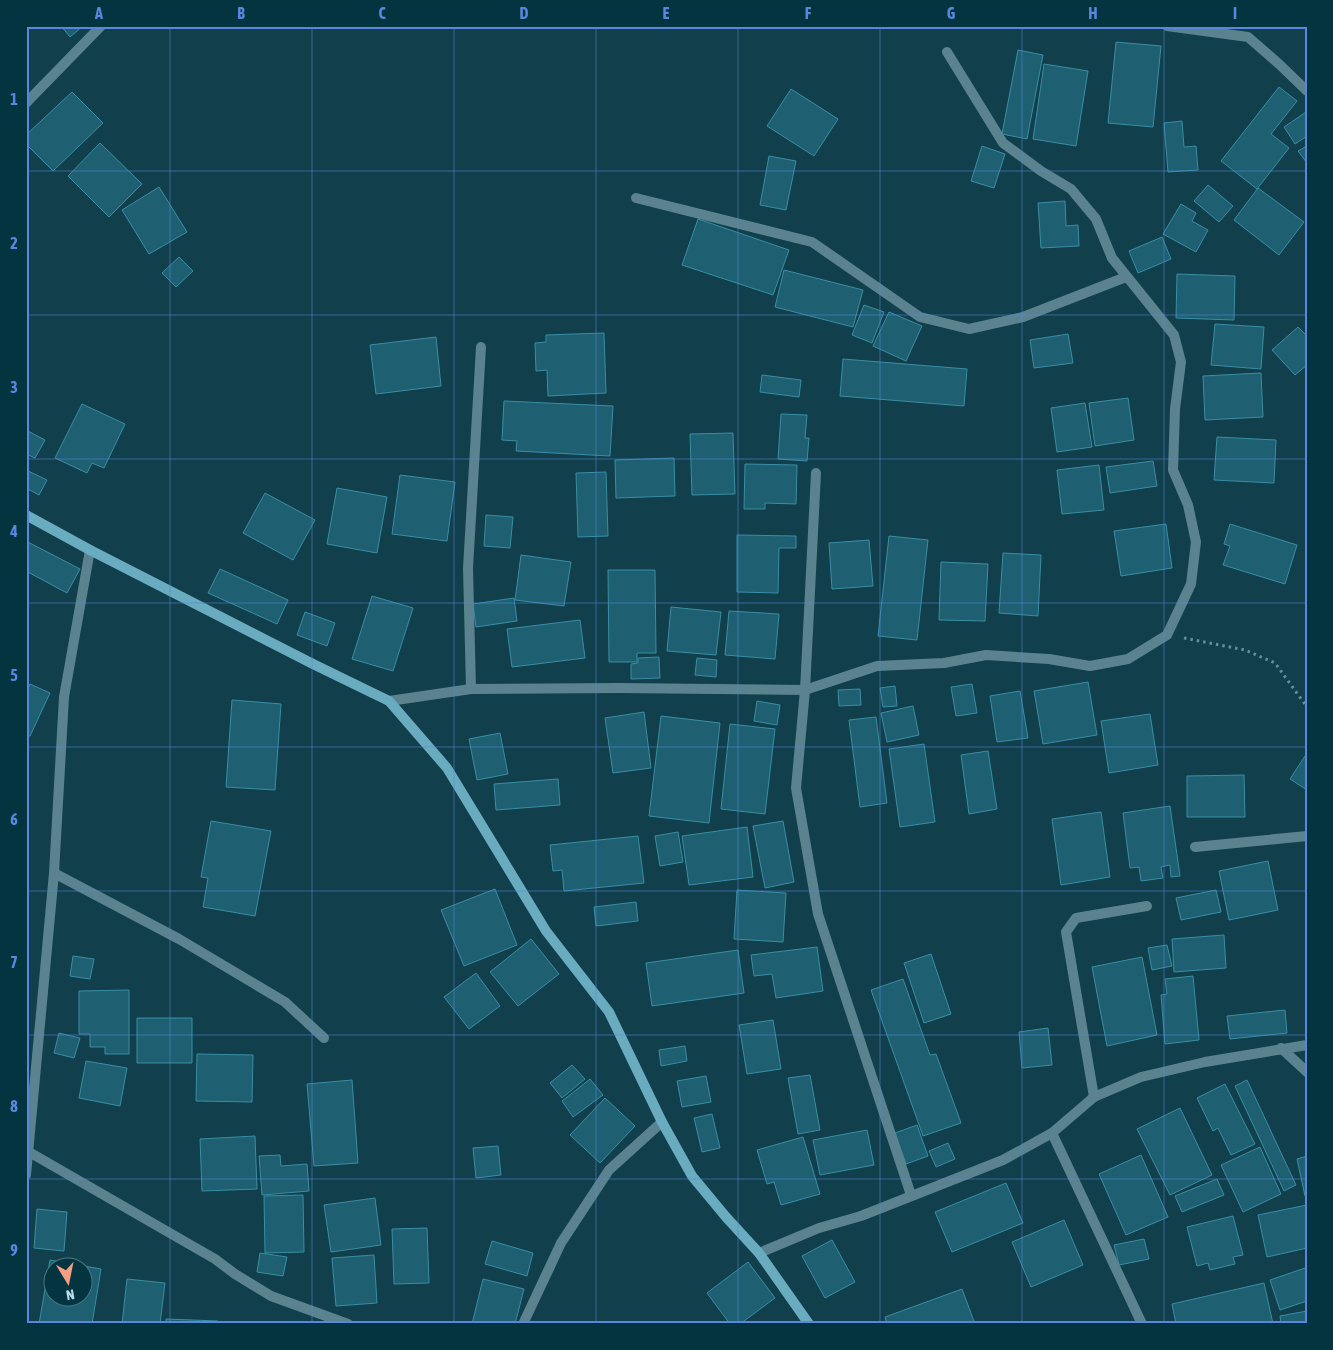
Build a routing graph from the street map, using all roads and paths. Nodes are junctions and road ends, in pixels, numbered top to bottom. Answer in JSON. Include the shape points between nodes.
{"nodes":[{"id":1,"x":101,"y":26,"type":"edge"},
{"id":2,"x":1167,"y":26,"type":"edge"},
{"id":3,"x":948,"y":52,"type":"dead end"},
{"id":4,"x":1307,"y":91,"type":"edge"},
{"id":5,"x":26,"y":103,"type":"edge"},
{"id":6,"x":636,"y":198,"type":"dead end"},
{"id":7,"x":1126,"y":277,"type":"junction"},
{"id":8,"x":481,"y":347,"type":"dead end"},
{"id":9,"x":816,"y":473,"type":"dead end"},
{"id":10,"x":26,"y":515,"type":"edge"},
{"id":11,"x":90,"y":550,"type":"junction"},
{"id":12,"x":1167,"y":635,"type":"junction"},
{"id":13,"x":472,"y":689,"type":"junction"},
{"id":14,"x":805,"y":690,"type":"junction"},
{"id":15,"x":389,"y":701,"type":"junction"},
{"id":16,"x":1307,"y":707,"type":"edge"},
{"id":17,"x":1307,"y":836,"type":"edge"},
{"id":18,"x":1195,"y":847,"type":"dead end"},
{"id":19,"x":54,"y":873,"type":"junction"},
{"id":20,"x":1147,"y":906,"type":"dead end"},
{"id":21,"x":324,"y":1038,"type":"dead end"},
{"id":22,"x":1307,"y":1045,"type":"edge"},
{"id":23,"x":1281,"y":1048,"type":"junction"},
{"id":24,"x":1307,"y":1072,"type":"edge"},
{"id":25,"x":1094,"y":1097,"type":"junction"},
{"id":26,"x":662,"y":1122,"type":"junction"},
{"id":27,"x":1052,"y":1133,"type":"junction"},
{"id":28,"x":29,"y":1152,"type":"junction"},
{"id":29,"x":26,"y":1175,"type":"edge"},
{"id":30,"x":911,"y":1196,"type":"junction"},
{"id":31,"x":759,"y":1253,"type":"junction"},
{"id":32,"x":348,"y":1324,"type":"edge"},
{"id":33,"x":524,"y":1324,"type":"edge"},
{"id":34,"x":809,"y":1324,"type":"edge"},
{"id":35,"x":1142,"y":1324,"type":"edge"}],
"edges":[{"from":1,"to":5,"type":"street"},
{"from":2,"to":4,"type":"street","via":[[1248,37]]},
{"from":3,"to":7,"type":"street","via":[[1003,144],[1072,189],[1096,219],[1112,258]]},
{"from":6,"to":7,"type":"street","via":[[812,242],[920,317],[969,329],[1022,318]]},
{"from":7,"to":12,"type":"street","via":[[1174,335],[1181,362],[1175,409],[1173,470],[1188,505],[1196,542],[1191,584]]},
{"from":8,"to":13,"type":"street","via":[[468,568]]},
{"from":9,"to":14,"type":"street"},
{"from":10,"to":11,"type":"street"},
{"from":11,"to":15,"type":"street"},
{"from":11,"to":19,"type":"street","via":[[64,696]]},
{"from":12,"to":14,"type":"street","via":[[1128,659],[1090,666],[986,655],[944,663],[877,666]]},
{"from":12,"to":16,"type":"path","via":[[1245,650],[1275,663]]},
{"from":13,"to":14,"type":"street"},
{"from":13,"to":15,"type":"street"},
{"from":14,"to":30,"type":"street","via":[[796,788],[818,914]]},
{"from":15,"to":26,"type":"street","via":[[447,768],[546,932],[609,1012]]},
{"from":17,"to":18,"type":"street"},
{"from":19,"to":21,"type":"street","via":[[179,939],[285,1002]]},
{"from":19,"to":28,"type":"street"},
{"from":20,"to":25,"type":"street","via":[[1076,918],[1066,932]]},
{"from":22,"to":23,"type":"street"},
{"from":23,"to":24,"type":"street"},
{"from":23,"to":25,"type":"street","via":[[1141,1078]]},
{"from":25,"to":27,"type":"street"},
{"from":26,"to":31,"type":"street","via":[[692,1176]]},
{"from":26,"to":33,"type":"street","via":[[609,1170],[561,1243]]},
{"from":27,"to":30,"type":"street","via":[[1003,1160]]},
{"from":27,"to":35,"type":"street"},
{"from":28,"to":29,"type":"street"},
{"from":28,"to":32,"type":"street","via":[[271,1296]]},
{"from":30,"to":31,"type":"street"},
{"from":31,"to":34,"type":"street"}]}
